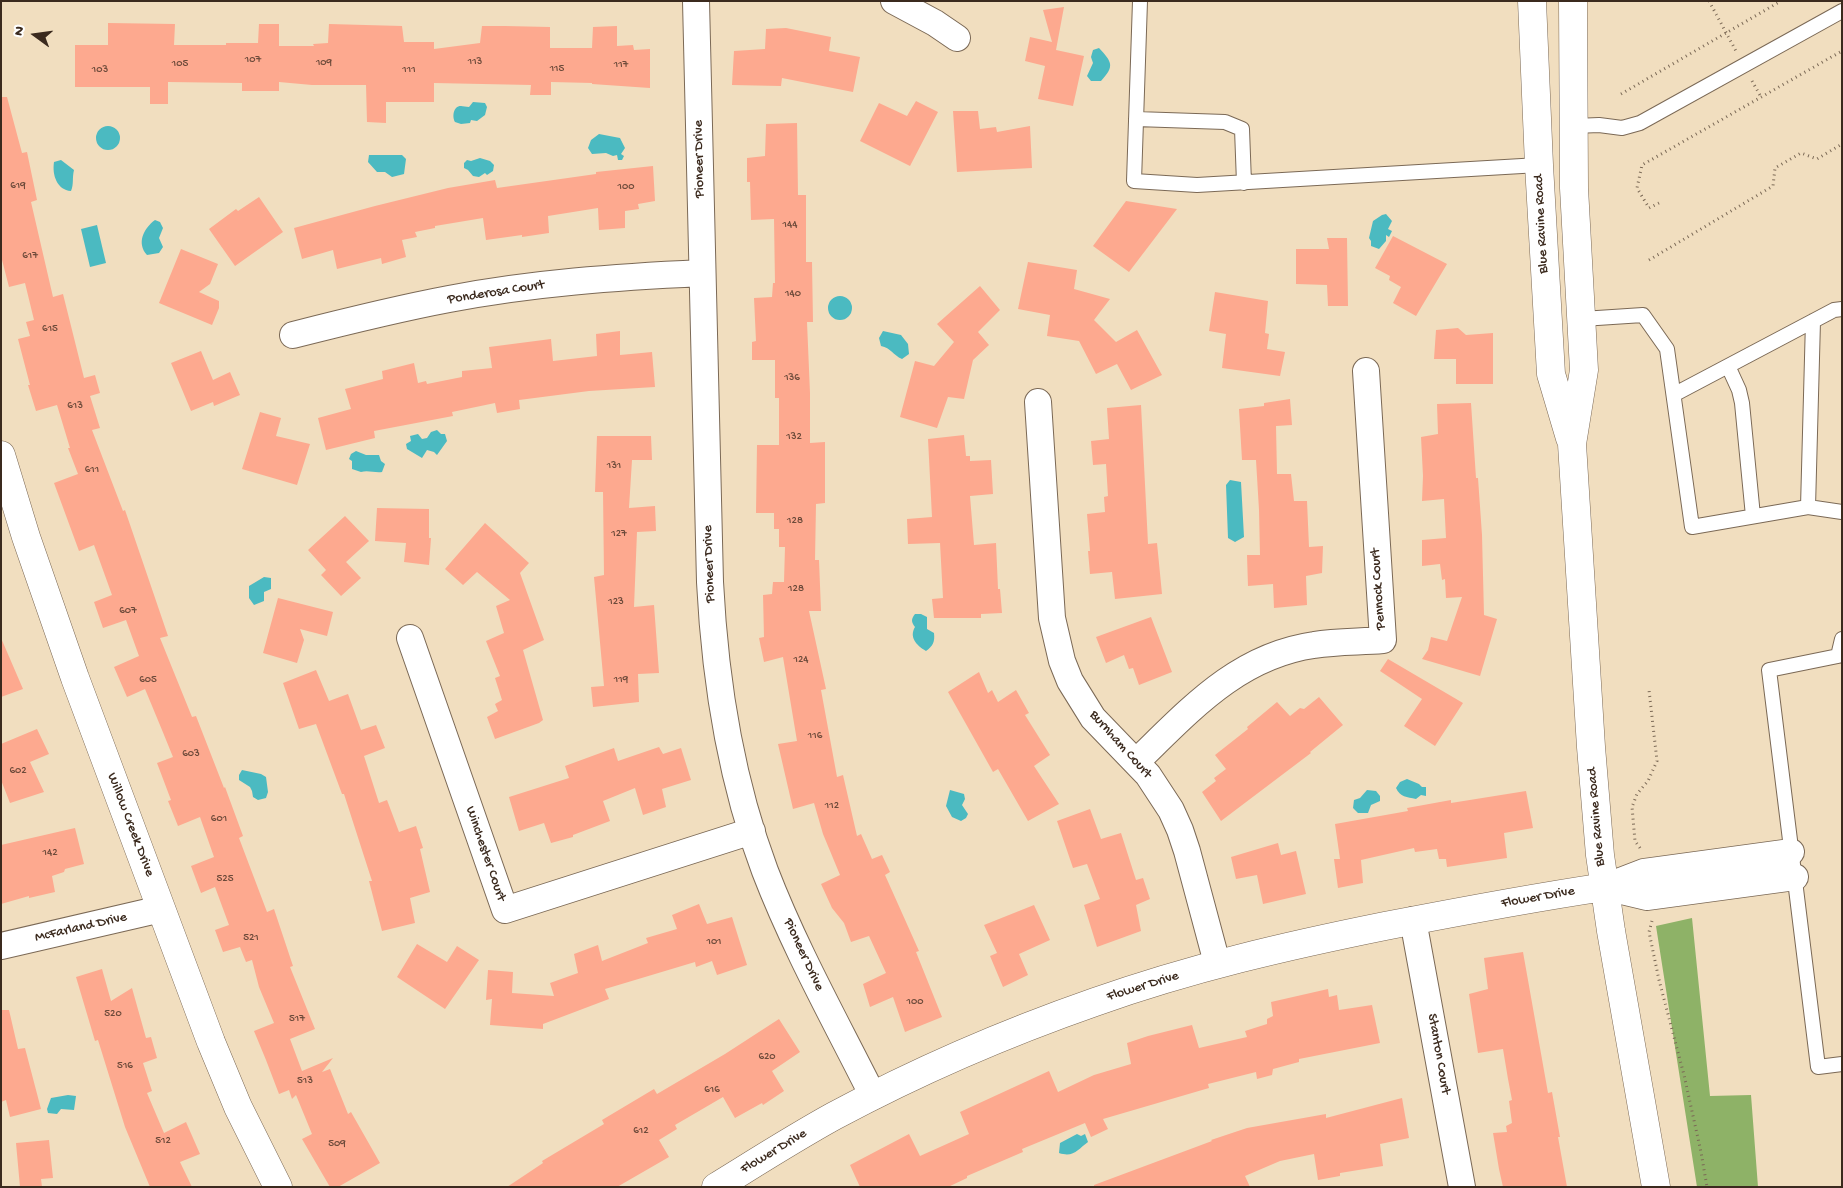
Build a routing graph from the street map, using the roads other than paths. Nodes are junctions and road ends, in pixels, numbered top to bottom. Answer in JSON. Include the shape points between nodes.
{"nodes":[{"id":1,"x":696,"y":1,"type":"edge"},
{"id":2,"x":894,"y":1,"type":"edge"},
{"id":3,"x":1140,"y":1,"type":"edge"},
{"id":4,"x":1532,"y":1,"type":"edge"},
{"id":5,"x":1573,"y":1,"type":"edge"},
{"id":6,"x":1842,"y":11,"type":"edge"},
{"id":7,"x":957,"y":38,"type":"dead end"},
{"id":8,"x":1136,"y":119,"type":"junction"},
{"id":9,"x":1574,"y":126,"type":"junction"},
{"id":10,"x":1539,"y":165,"type":"junction"},
{"id":11,"x":1244,"y":182,"type":"junction"},
{"id":12,"x":702,"y":273,"type":"junction"},
{"id":13,"x":1842,"y":309,"type":"edge"},
{"id":14,"x":1582,"y":319,"type":"junction"},
{"id":15,"x":1813,"y":321,"type":"junction"},
{"id":16,"x":293,"y":335,"type":"dead end"},
{"id":17,"x":1728,"y":366,"type":"junction"},
{"id":18,"x":1366,"y":371,"type":"dead end"},
{"id":19,"x":1675,"y":394,"type":"junction"},
{"id":20,"x":1038,"y":402,"type":"dead end"},
{"id":21,"x":1572,"y":444,"type":"junction"},
{"id":22,"x":1,"y":455,"type":"edge"},
{"id":23,"x":1808,"y":507,"type":"junction"},
{"id":24,"x":1842,"y":512,"type":"edge"},
{"id":25,"x":1753,"y":516,"type":"junction"},
{"id":26,"x":410,"y":638,"type":"dead end"},
{"id":27,"x":1842,"y":640,"type":"edge"},
{"id":28,"x":1136,"y":762,"type":"junction"},
{"id":29,"x":752,"y":832,"type":"junction"},
{"id":30,"x":1793,"y":865,"type":"junction"},
{"id":31,"x":1604,"y":887,"type":"junction"},
{"id":32,"x":162,"y":909,"type":"junction"},
{"id":33,"x":1413,"y":920,"type":"junction"},
{"id":34,"x":1,"y":946,"type":"edge"},
{"id":35,"x":1217,"y":963,"type":"junction"},
{"id":36,"x":1842,"y":1064,"type":"edge"},
{"id":37,"x":873,"y":1096,"type":"junction"},
{"id":38,"x":278,"y":1187,"type":"edge"},
{"id":39,"x":716,"y":1187,"type":"edge"},
{"id":40,"x":1462,"y":1187,"type":"edge"},
{"id":41,"x":1656,"y":1187,"type":"edge"}],
"edges":[{"from":1,"to":12,"type":"street","name":"Pioneer Drive"},
{"from":2,"to":7,"type":"street"},
{"from":3,"to":8,"type":"lane"},
{"from":4,"to":10,"type":"street","name":"Blue Ravine Road"},
{"from":5,"to":9,"type":"street","name":"Blue Ravine Road"},
{"from":6,"to":9,"type":"lane","via":[[1640,123],[1622,128]]},
{"from":8,"to":11,"type":"lane","via":[[1225,122],[1242,130]]},
{"from":8,"to":11,"type":"lane","via":[[1134,181],[1197,185]]},
{"from":9,"to":14,"type":"street","name":"Blue Ravine Road","via":[[1574,188]]},
{"from":10,"to":11,"type":"lane"},
{"from":10,"to":21,"type":"street","name":"Blue Ravine Road","via":[[1551,374]]},
{"from":12,"to":16,"type":"street","name":"Ponderosa Court","via":[[533,286],[449,299]]},
{"from":12,"to":29,"type":"street","name":"Pioneer Drive","via":[[712,628],[721,706]]},
{"from":13,"to":15,"type":"lane"},
{"from":14,"to":19,"type":"lane","via":[[1643,315],[1667,349]]},
{"from":14,"to":21,"type":"street","name":"Blue Ravine Road","via":[[1584,370]]},
{"from":15,"to":17,"type":"lane"},
{"from":15,"to":23,"type":"lane"},
{"from":17,"to":19,"type":"lane"},
{"from":17,"to":25,"type":"lane","via":[[1742,403]]},
{"from":18,"to":28,"type":"street","name":"Pennock Court","via":[[1383,640],[1315,644],[1272,655],[1252,664],[1202,700]]},
{"from":19,"to":25,"type":"lane","via":[[1692,527]]},
{"from":20,"to":28,"type":"street","name":"Burnham Court","via":[[1056,640],[1081,700],[1103,729]]},
{"from":21,"to":31,"type":"street","name":"Blue Ravine Road","via":[[1590,747]]},
{"from":22,"to":32,"type":"street","name":"Willow Creek Drive","via":[[68,659]]},
{"from":23,"to":24,"type":"lane"},
{"from":23,"to":25,"type":"lane"},
{"from":26,"to":29,"type":"street","name":"Winchester Court","via":[[505,910]]},
{"from":27,"to":30,"type":"lane","via":[[1838,656],[1769,670]]},
{"from":28,"to":35,"type":"street","name":"Burnham Court","via":[[1160,791],[1180,830]]},
{"from":29,"to":37,"type":"street","name":"Pioneer Drive","via":[[796,943]]},
{"from":30,"to":31,"type":"street","name":"Flower Drive","via":[[1644,872]]},
{"from":30,"to":36,"type":"lane","via":[[1818,1067]]},
{"from":31,"to":33,"type":"street","name":"Flower Drive"},
{"from":31,"to":41,"type":"street","name":"Blue Ravine Road"},
{"from":32,"to":34,"type":"street","name":"McFarland Drive"},
{"from":32,"to":38,"type":"street","name":"Willow Creek Drive","via":[[238,1108]]},
{"from":33,"to":35,"type":"street","name":"Flower Drive"},
{"from":33,"to":40,"type":"street","name":"Stanton Court"},
{"from":35,"to":37,"type":"street","name":"Flower Drive","via":[[1037,1023]]},
{"from":37,"to":39,"type":"street","name":"Flower Drive"}]}
